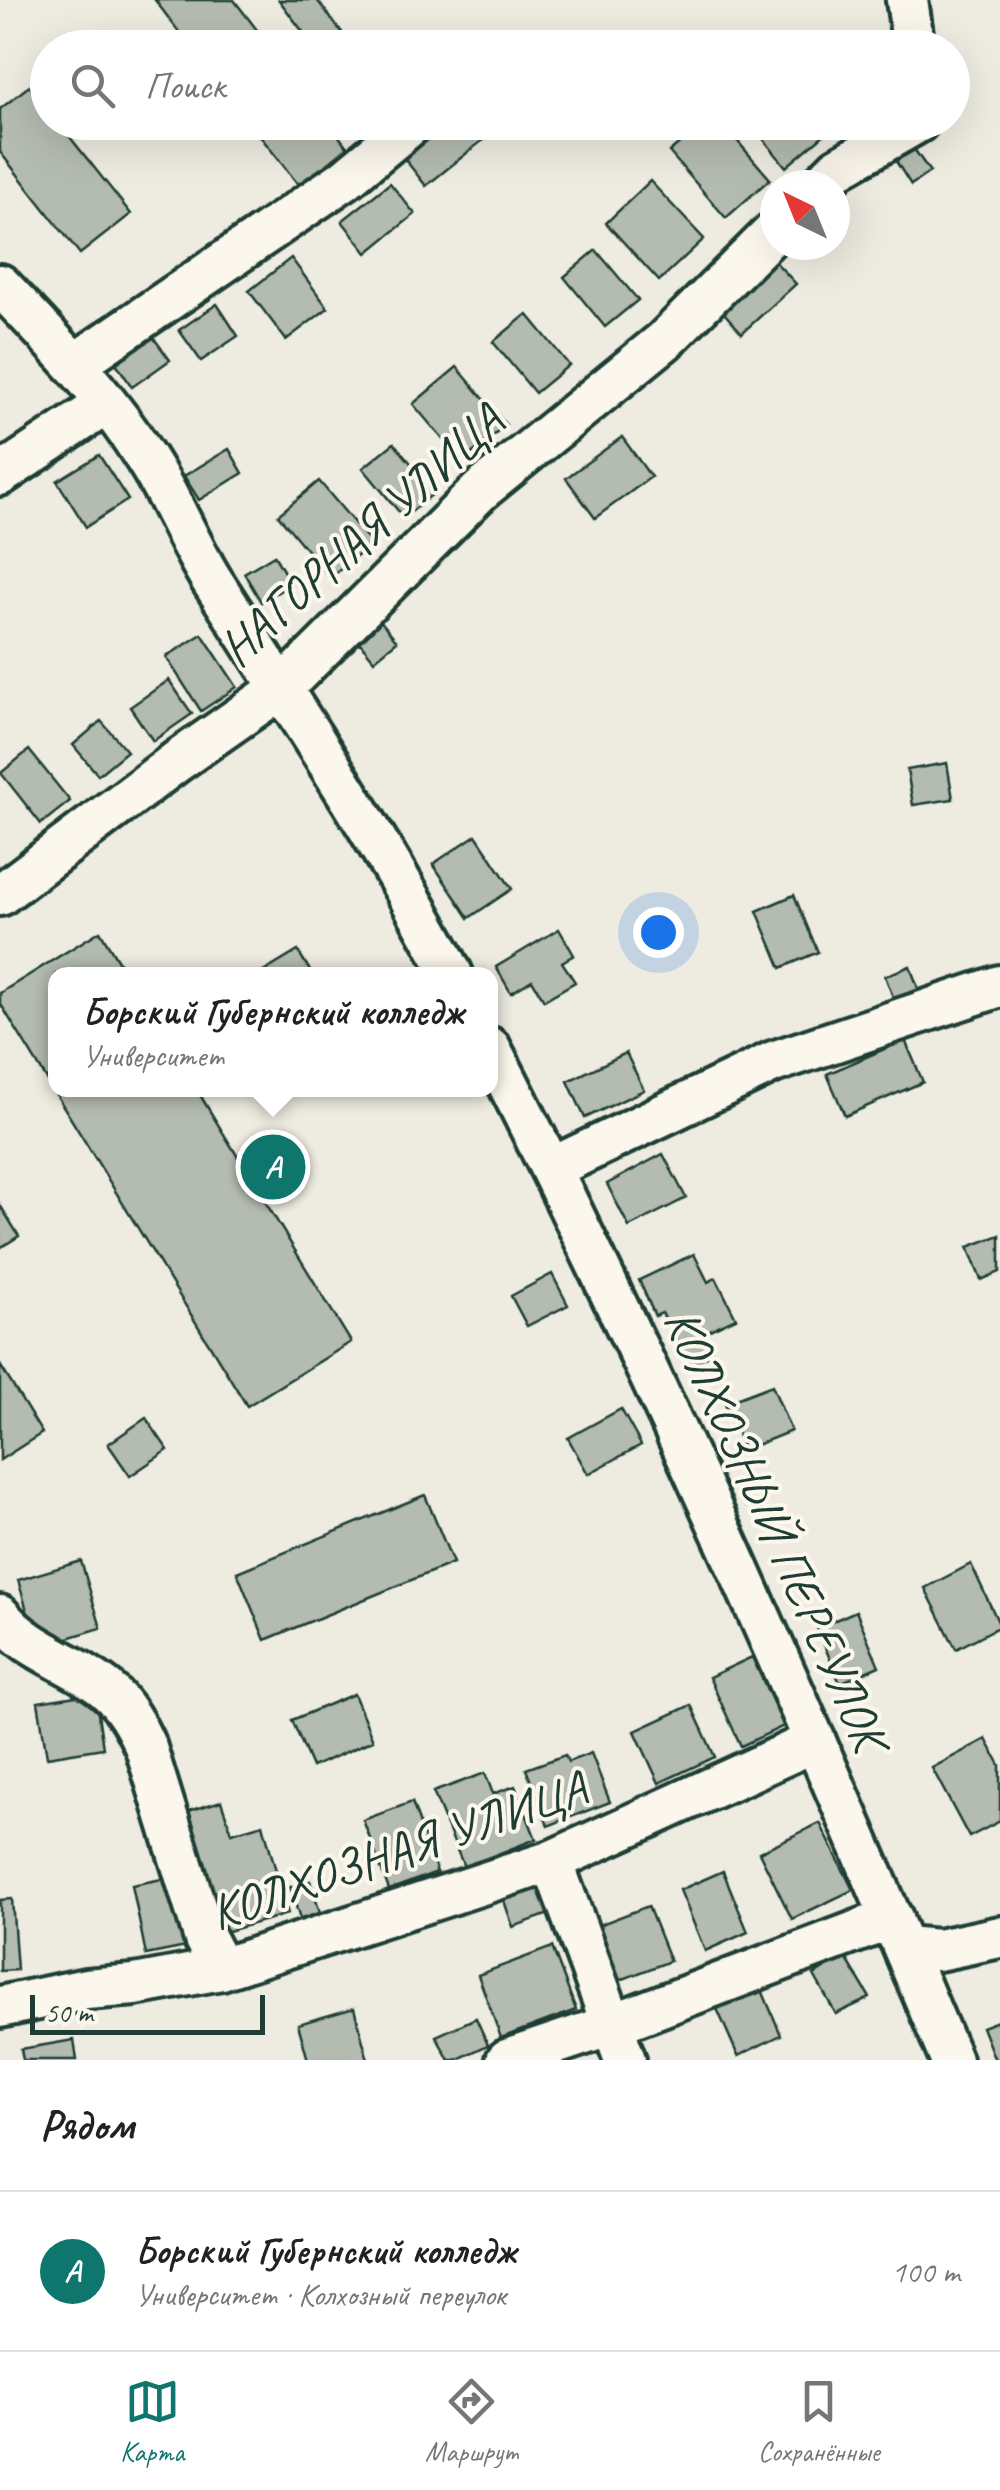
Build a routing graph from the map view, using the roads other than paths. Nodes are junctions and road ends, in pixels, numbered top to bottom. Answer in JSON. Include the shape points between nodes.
{"nodes":[{"id":1,"x":907,"y":0,"type":"edge"},
{"id":2,"x":911,"y":30,"type":"edge"},
{"id":3,"x":392,"y":140,"type":"edge"},
{"id":4,"x":887,"y":140,"type":"edge"},
{"id":5,"x":836,"y":170,"type":"edge"},
{"id":6,"x":760,"y":246,"type":"edge"},
{"id":7,"x":0,"y":285,"type":"edge"},
{"id":8,"x":75,"y":364,"type":"junction"},
{"id":9,"x":106,"y":404,"type":"junction"},
{"id":10,"x":0,"y":475,"type":"edge"},
{"id":11,"x":283,"y":686,"type":"junction"},
{"id":12,"x":0,"y":894,"type":"edge"},
{"id":13,"x":448,"y":967,"type":"edge"},
{"id":14,"x":1000,"y":986,"type":"edge"},
{"id":15,"x":498,"y":1063,"type":"edge"},
{"id":16,"x":552,"y":1168,"type":"junction"},
{"id":17,"x":0,"y":1616,"type":"edge"},
{"id":18,"x":815,"y":1741,"type":"junction"},
{"id":19,"x":552,"y":1861,"type":"junction"},
{"id":20,"x":898,"y":1933,"type":"junction"},
{"id":21,"x":1000,"y":1937,"type":"edge"},
{"id":22,"x":221,"y":1969,"type":"junction"},
{"id":23,"x":0,"y":2007,"type":"edge"},
{"id":24,"x":618,"y":2043,"type":"edge"},
{"id":25,"x":507,"y":2060,"type":"edge"},
{"id":26,"x":951,"y":2060,"type":"edge"}],
"edges":[{"from":1,"to":2,"type":"street"},
{"from":3,"to":8,"type":"street"},
{"from":4,"to":5,"type":"street"},
{"from":6,"to":11,"type":"street","name":"НАГОРНАЯ УЛИЦА","via":[[664,342],[480,491]]},
{"from":7,"to":8,"type":"street"},
{"from":8,"to":9,"type":"street"},
{"from":9,"to":10,"type":"street"},
{"from":9,"to":11,"type":"street","via":[[148,460],[202,564]]},
{"from":11,"to":12,"type":"street","name":"НАГОРНАЯ УЛИЦА"},
{"from":11,"to":13,"type":"street"},
{"from":14,"to":16,"type":"street","via":[[773,1062]]},
{"from":15,"to":16,"type":"street","name":"КОЛХОЗНЫЙ ПЕРЕУЛОК"},
{"from":16,"to":18,"type":"street","name":"КОЛХОЗНЫЙ ПЕРЕУЛОК"},
{"from":17,"to":22,"type":"street","via":[[26,1642],[105,1688],[133,1720],[205,1939]]},
{"from":18,"to":19,"type":"street","name":"КОЛХОЗНАЯ УЛИЦА"},
{"from":18,"to":20,"type":"street","name":"КОЛХОЗНЫЙ ПЕРЕУЛОК"},
{"from":19,"to":22,"type":"street","name":"КОЛХОЗНАЯ УЛИЦА"},
{"from":19,"to":24,"type":"street"},
{"from":20,"to":21,"type":"street","via":[[938,1950]]},
{"from":20,"to":24,"type":"street"},
{"from":20,"to":26,"type":"street","name":"КОЛХОЗНЫЙ ПЕРЕУЛОК"},
{"from":22,"to":23,"type":"street","name":"КОЛХОЗНАЯ УЛИЦА"},
{"from":24,"to":25,"type":"street"}]}
